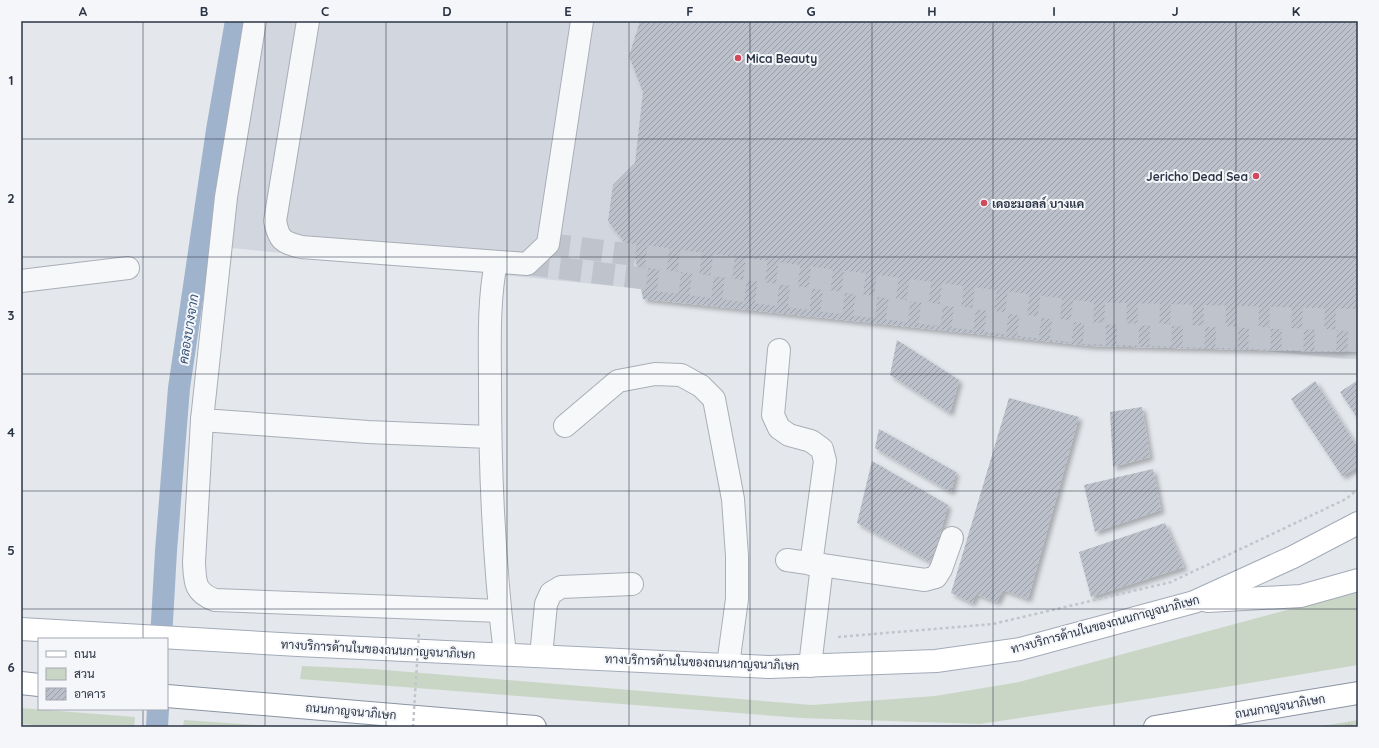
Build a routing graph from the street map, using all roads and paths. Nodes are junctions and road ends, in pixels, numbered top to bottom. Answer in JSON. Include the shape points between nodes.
{"nodes":[{"id":1,"x":255,"y":21,"type":"edge"},
{"id":2,"x":308,"y":21,"type":"edge"},
{"id":3,"x":582,"y":21,"type":"edge"},
{"id":4,"x":128,"y":268,"type":"dead end"},
{"id":5,"x":494,"y":272,"type":"junction"},
{"id":6,"x":21,"y":281,"type":"edge"},
{"id":7,"x":779,"y":350,"type":"dead end"},
{"id":8,"x":202,"y":420,"type":"junction"},
{"id":9,"x":565,"y":426,"type":"dead end"},
{"id":10,"x":490,"y":437,"type":"junction"},
{"id":11,"x":1358,"y":489,"type":"edge"},
{"id":12,"x":1358,"y":523,"type":"edge"},
{"id":13,"x":952,"y":538,"type":"dead end"},
{"id":14,"x":787,"y":560,"type":"dead end"},
{"id":15,"x":817,"y":564,"type":"junction"},
{"id":16,"x":1358,"y":580,"type":"edge"},
{"id":17,"x":632,"y":584,"type":"dead end"},
{"id":18,"x":1194,"y":602,"type":"junction"},
{"id":19,"x":500,"y":611,"type":"junction"},
{"id":20,"x":21,"y":629,"type":"edge"},
{"id":21,"x":419,"y":632,"type":"dead end"},
{"id":22,"x":838,"y":637,"type":"dead end"},
{"id":23,"x":505,"y":654,"type":"junction"},
{"id":24,"x":541,"y":656,"type":"junction"},
{"id":25,"x":728,"y":665,"type":"junction"},
{"id":26,"x":810,"y":666,"type":"junction"},
{"id":27,"x":21,"y":683,"type":"edge"},
{"id":28,"x":38,"y":685,"type":"edge"},
{"id":29,"x":1358,"y":693,"type":"edge"},
{"id":30,"x":168,"y":696,"type":"edge"},
{"id":31,"x":412,"y":727,"type":"edge"},
{"id":32,"x":535,"y":727,"type":"edge"},
{"id":33,"x":1155,"y":727,"type":"edge"}],
"edges":[{"from":1,"to":8,"type":"street","via":[[226,197]]},
{"from":2,"to":5,"type":"street","via":[[275,221],[279,236],[287,243],[301,247]]},
{"from":3,"to":5,"type":"street","via":[[548,244],[527,264]]},
{"from":4,"to":6,"type":"street"},
{"from":5,"to":10,"type":"street","via":[[490,304]]},
{"from":7,"to":15,"type":"street","via":[[773,415],[779,428],[788,435],[811,441],[822,449],[825,461]]},
{"from":8,"to":10,"type":"street","via":[[368,432]]},
{"from":8,"to":19,"type":"street","via":[[195,573],[198,588],[204,596],[215,600]]},
{"from":9,"to":25,"type":"street","via":[[618,381],[655,374],[681,375],[701,386],[714,399],[732,499],[737,556],[737,599]]},
{"from":10,"to":19,"type":"street"},
{"from":11,"to":22,"type":"path","via":[[1346,499],[1171,582],[993,624]]},
{"from":12,"to":18,"type":"main road","name":"ทางบริการด้านในของถนนกาญจนาภิเษก","via":[[1294,557]]},
{"from":13,"to":15,"type":"street","via":[[936,577],[925,580]]},
{"from":14,"to":15,"type":"street"},
{"from":15,"to":26,"type":"street"},
{"from":16,"to":18,"type":"main road","via":[[1301,596]]},
{"from":17,"to":24,"type":"street","via":[[561,587],[551,593],[546,604]]},
{"from":18,"to":26,"type":"main road","name":"ทางบริการด้านในของถนนกาญจนาภิเษก","via":[[1020,649],[936,661]]},
{"from":19,"to":23,"type":"street"},
{"from":20,"to":23,"type":"main road","name":"ทางบริการด้านในของถนนกาญจนาภิเษก"},
{"from":21,"to":31,"type":"path","bridge":true},
{"from":23,"to":24,"type":"main road","name":"ทางบริการด้านในของถนนกาญจนาภิเษก"},
{"from":24,"to":25,"type":"main road","name":"ทางบริการด้านในของถนนกาญจนาภิเษก"},
{"from":25,"to":26,"type":"main road","name":"ทางบริการด้านในของถนนกาญจนาภิเษก"},
{"from":27,"to":28,"type":"main road"},
{"from":29,"to":33,"type":"main road","name":"ถนนกาญจนาภิเษก"},
{"from":30,"to":32,"type":"main road","name":"ถนนกาญจนาภิเษก"}]}
